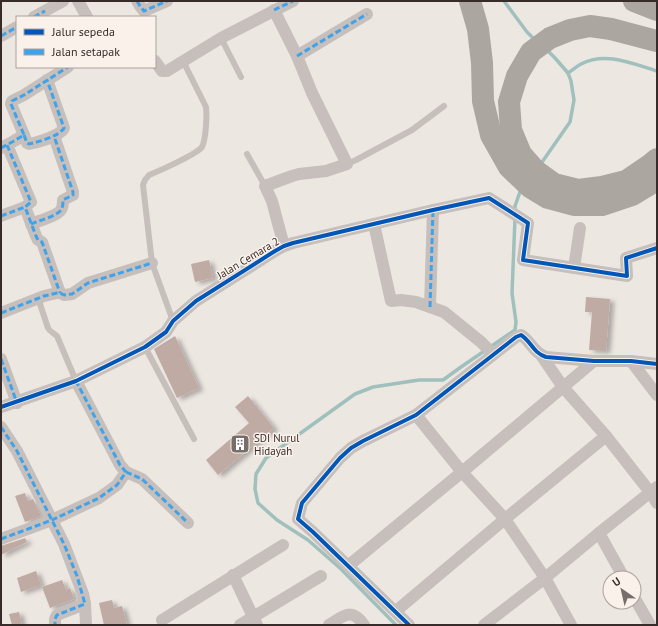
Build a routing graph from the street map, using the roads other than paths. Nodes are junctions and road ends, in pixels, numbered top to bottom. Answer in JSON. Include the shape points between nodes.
{"nodes":[{"id":1,"x":63,"y":1,"type":"edge"},
{"id":2,"x":78,"y":1,"type":"edge"},
{"id":3,"x":137,"y":1,"type":"edge"},
{"id":4,"x":167,"y":1,"type":"edge"},
{"id":5,"x":293,"y":1,"type":"edge"},
{"id":6,"x":470,"y":1,"type":"edge"},
{"id":7,"x":634,"y":1,"type":"edge"},
{"id":8,"x":43,"y":6,"type":"edge"},
{"id":9,"x":274,"y":10,"type":"junction"},
{"id":10,"x":657,"y":10,"type":"edge"},
{"id":11,"x":367,"y":14,"type":"dead end"},
{"id":12,"x":35,"y":16,"type":"edge"},
{"id":13,"x":86,"y":16,"type":"edge"},
{"id":14,"x":16,"y":28,"type":"edge"},
{"id":15,"x":1,"y":36,"type":"edge"},
{"id":16,"x":221,"y":38,"type":"junction"},
{"id":17,"x":657,"y":41,"type":"edge"},
{"id":18,"x":297,"y":56,"type":"junction"},
{"id":19,"x":183,"y":61,"type":"junction"},
{"id":20,"x":156,"y":62,"type":"edge"},
{"id":21,"x":66,"y":68,"type":"edge"},
{"id":22,"x":241,"y":77,"type":"dead end"},
{"id":23,"x":47,"y":80,"type":"junction"},
{"id":24,"x":444,"y":106,"type":"dead end"},
{"id":25,"x":24,"y":135,"type":"junction"},
{"id":26,"x":54,"y":136,"type":"junction"},
{"id":27,"x":4,"y":146,"type":"edge"},
{"id":28,"x":247,"y":154,"type":"dead end"},
{"id":29,"x":657,"y":159,"type":"edge"},
{"id":30,"x":347,"y":164,"type":"junction"},
{"id":31,"x":657,"y":180,"type":"edge"},
{"id":32,"x":265,"y":186,"type":"junction"},
{"id":33,"x":25,"y":207,"type":"junction"},
{"id":34,"x":433,"y":210,"type":"junction"},
{"id":35,"x":1,"y":216,"type":"edge"},
{"id":36,"x":31,"y":224,"type":"junction"},
{"id":37,"x":374,"y":224,"type":"junction"},
{"id":38,"x":580,"y":228,"type":"dead end"},
{"id":39,"x":284,"y":246,"type":"junction"},
{"id":40,"x":657,"y":248,"type":"edge"},
{"id":41,"x":152,"y":263,"type":"junction"},
{"id":42,"x":574,"y":268,"type":"junction"},
{"id":43,"x":60,"y":293,"type":"junction"},
{"id":44,"x":38,"y":298,"type":"junction"},
{"id":45,"x":430,"y":306,"type":"junction"},
{"id":46,"x":1,"y":314,"type":"edge"},
{"id":47,"x":173,"y":321,"type":"junction"},
{"id":48,"x":145,"y":347,"type":"junction"},
{"id":49,"x":493,"y":354,"type":"junction"},
{"id":50,"x":541,"y":356,"type":"junction"},
{"id":51,"x":1,"y":359,"type":"edge"},
{"id":52,"x":594,"y":361,"type":"junction"},
{"id":53,"x":631,"y":361,"type":"junction"},
{"id":54,"x":657,"y":364,"type":"edge"},
{"id":55,"x":76,"y":381,"type":"junction"},
{"id":56,"x":563,"y":387,"type":"junction"},
{"id":57,"x":657,"y":395,"type":"edge"},
{"id":58,"x":16,"y":403,"type":"junction"},
{"id":59,"x":1,"y":407,"type":"edge"},
{"id":60,"x":416,"y":415,"type":"junction"},
{"id":61,"x":1,"y":427,"type":"edge"},
{"id":62,"x":606,"y":436,"type":"junction"},
{"id":63,"x":194,"y":439,"type":"dead end"},
{"id":64,"x":126,"y":472,"type":"junction"},
{"id":65,"x":462,"y":472,"type":"junction"},
{"id":66,"x":654,"y":489,"type":"edge"},
{"id":67,"x":657,"y":503,"type":"edge"},
{"id":68,"x":505,"y":519,"type":"junction"},
{"id":69,"x":52,"y":520,"type":"junction"},
{"id":70,"x":188,"y":523,"type":"dead end"},
{"id":71,"x":599,"y":533,"type":"junction"},
{"id":72,"x":1,"y":539,"type":"edge"},
{"id":73,"x":283,"y":544,"type":"dead end"},
{"id":74,"x":348,"y":566,"type":"junction"},
{"id":75,"x":620,"y":570,"type":"edge"},
{"id":76,"x":233,"y":575,"type":"junction"},
{"id":77,"x":321,"y":576,"type":"dead end"},
{"id":78,"x":545,"y":578,"type":"junction"},
{"id":79,"x":85,"y":604,"type":"junction"},
{"id":80,"x":641,"y":610,"type":"edge"},
{"id":81,"x":396,"y":611,"type":"junction"},
{"id":82,"x":162,"y":620,"type":"dead end"},
{"id":83,"x":255,"y":621,"type":"edge"},
{"id":84,"x":55,"y":625,"type":"edge"},
{"id":85,"x":86,"y":625,"type":"edge"},
{"id":86,"x":240,"y":625,"type":"edge"},
{"id":87,"x":329,"y":625,"type":"edge"},
{"id":88,"x":364,"y":625,"type":"edge"},
{"id":89,"x":410,"y":625,"type":"edge"},
{"id":90,"x":484,"y":625,"type":"edge"},
{"id":91,"x":571,"y":625,"type":"edge"},
{"id":92,"x":650,"y":625,"type":"edge"}],
"edges":[{"from":1,"to":8,"type":"street"},
{"from":2,"to":13,"type":"street"},
{"from":3,"to":4,"type":"street","via":[[144,11]]},
{"from":5,"to":9,"type":"street"},
{"from":6,"to":31,"type":"highway","via":[[478,29],[483,101],[491,135],[509,167],[530,187],[548,198],[574,205],[602,205],[632,195]]},
{"from":7,"to":10,"type":"highway"},
{"from":8,"to":12,"type":"street"},
{"from":9,"to":16,"type":"street"},
{"from":9,"to":18,"type":"street"},
{"from":11,"to":18,"type":"street"},
{"from":14,"to":15,"type":"street"},
{"from":16,"to":19,"type":"street"},
{"from":16,"to":22,"type":"lane"},
{"from":17,"to":29,"type":"highway","via":[[611,28],[590,26],[550,38],[532,52],[516,76],[509,102],[511,130],[521,154],[536,171],[554,184],[578,190],[602,187],[626,181]]},
{"from":18,"to":30,"type":"street"},
{"from":19,"to":20,"type":"street","via":[[164,72]]},
{"from":19,"to":41,"type":"lane","via":[[206,107],[206,124],[200,149],[149,175],[143,185]]},
{"from":21,"to":23,"type":"street"},
{"from":23,"to":25,"type":"street","via":[[12,101]]},
{"from":23,"to":26,"type":"street","via":[[64,128]]},
{"from":24,"to":30,"type":"lane","via":[[412,130]]},
{"from":25,"to":26,"type":"street","via":[[29,144]]},
{"from":25,"to":27,"type":"street"},
{"from":26,"to":36,"type":"street","via":[[73,195],[63,200],[61,210],[57,213]]},
{"from":27,"to":33,"type":"street","via":[[31,202]]},
{"from":28,"to":32,"type":"lane"},
{"from":30,"to":32,"type":"street","via":[[326,171],[299,174]]},
{"from":32,"to":39,"type":"street","via":[[272,201]]},
{"from":33,"to":35,"type":"street"},
{"from":33,"to":36,"type":"street"},
{"from":34,"to":37,"type":"street","name":"Jalan Cemara 2"},
{"from":34,"to":42,"type":"street","name":"Jalan Cemara 2","via":[[489,198],[519,218],[522,260]]},
{"from":34,"to":45,"type":"street"},
{"from":36,"to":43,"type":"street","via":[[38,240],[42,242]]},
{"from":37,"to":39,"type":"street","name":"Jalan Cemara 2"},
{"from":37,"to":45,"type":"street","via":[[391,301],[401,300]]},
{"from":38,"to":42,"type":"street"},
{"from":39,"to":47,"type":"street","name":"Jalan Cemara 2","via":[[196,301]]},
{"from":40,"to":42,"type":"street","via":[[626,258],[626,276]]},
{"from":41,"to":43,"type":"street","via":[[88,284],[72,294]]},
{"from":41,"to":47,"type":"lane"},
{"from":43,"to":44,"type":"street"},
{"from":44,"to":46,"type":"street"},
{"from":44,"to":55,"type":"lane","via":[[49,331],[57,336]]},
{"from":45,"to":49,"type":"street","via":[[444,312]]},
{"from":47,"to":48,"type":"street","name":"Jalan Cemara 2","via":[[166,332]]},
{"from":48,"to":55,"type":"street","name":"Jalan Cemara 2"},
{"from":48,"to":63,"type":"lane"},
{"from":49,"to":50,"type":"street","via":[[521,336]]},
{"from":49,"to":60,"type":"street"},
{"from":50,"to":52,"type":"street"},
{"from":50,"to":56,"type":"street"},
{"from":51,"to":58,"type":"street"},
{"from":52,"to":53,"type":"street"},
{"from":52,"to":56,"type":"street"},
{"from":53,"to":54,"type":"street"},
{"from":53,"to":57,"type":"street"},
{"from":55,"to":58,"type":"street","name":"Jalan Cemara 2"},
{"from":55,"to":64,"type":"street"},
{"from":56,"to":62,"type":"street"},
{"from":56,"to":65,"type":"street"},
{"from":58,"to":59,"type":"street","name":"Jalan Cemara 2"},
{"from":60,"to":65,"type":"street"},
{"from":60,"to":74,"type":"street","via":[[352,448],[340,458],[302,503],[298,519]]},
{"from":61,"to":69,"type":"street","via":[[17,451]]},
{"from":62,"to":66,"type":"street"},
{"from":62,"to":68,"type":"street"},
{"from":64,"to":69,"type":"street","via":[[117,485],[99,498]]},
{"from":64,"to":70,"type":"street","via":[[142,479]]},
{"from":65,"to":68,"type":"street"},
{"from":65,"to":74,"type":"street"},
{"from":66,"to":67,"type":"street"},
{"from":66,"to":71,"type":"street"},
{"from":68,"to":78,"type":"street"},
{"from":68,"to":81,"type":"street"},
{"from":69,"to":72,"type":"street"},
{"from":69,"to":79,"type":"street","via":[[77,576]]},
{"from":71,"to":75,"type":"street"},
{"from":71,"to":78,"type":"street"},
{"from":73,"to":76,"type":"street"},
{"from":74,"to":81,"type":"street"},
{"from":76,"to":82,"type":"street"},
{"from":76,"to":83,"type":"street"},
{"from":77,"to":83,"type":"street"},
{"from":78,"to":90,"type":"street"},
{"from":78,"to":91,"type":"street"},
{"from":79,"to":84,"type":"street","via":[[57,615]]},
{"from":79,"to":85,"type":"street"},
{"from":80,"to":92,"type":"street"},
{"from":81,"to":89,"type":"street"},
{"from":83,"to":86,"type":"street"},
{"from":87,"to":88,"type":"street","via":[[346,614],[354,615]]}]}
